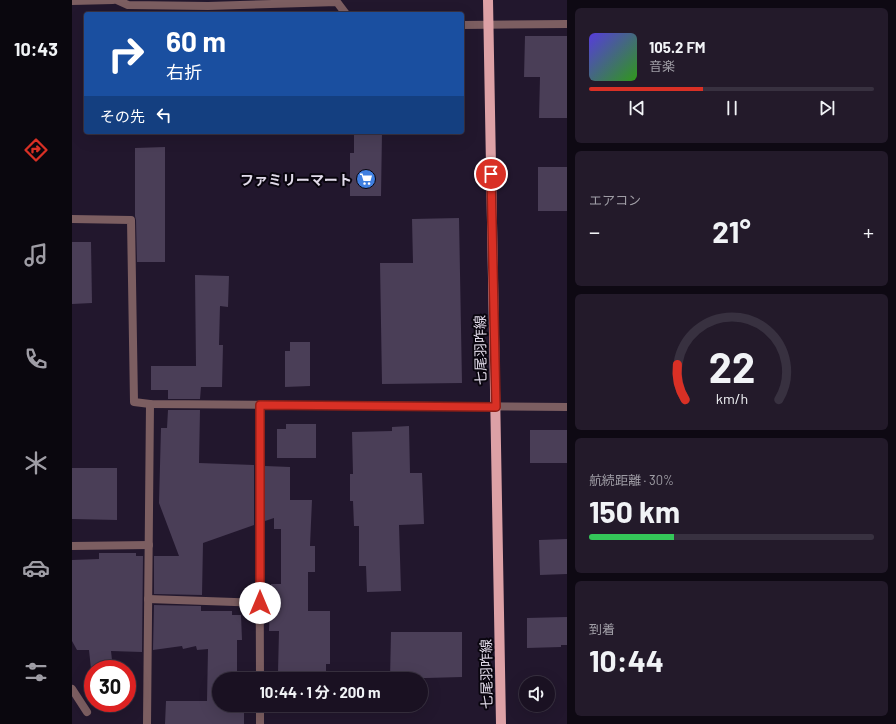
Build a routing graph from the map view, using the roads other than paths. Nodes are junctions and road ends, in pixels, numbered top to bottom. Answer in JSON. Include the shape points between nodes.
{"nodes":[{"id":1,"x":113,"y":0,"type":"edge"},
{"id":2,"x":117,"y":0,"type":"edge"},
{"id":3,"x":488,"y":0,"type":"edge"},
{"id":4,"x":72,"y":1,"type":"edge"},
{"id":5,"x":344,"y":12,"type":"edge"},
{"id":6,"x":567,"y":24,"type":"edge"},
{"id":7,"x":464,"y":25,"type":"edge"},
{"id":8,"x":489,"y":25,"type":"junction"},
{"id":9,"x":72,"y":219,"type":"edge"},
{"id":10,"x":150,"y":404,"type":"junction"},
{"id":11,"x":260,"y":405,"type":"junction"},
{"id":12,"x":496,"y":407,"type":"junction"},
{"id":13,"x":567,"y":407,"type":"edge"},
{"id":14,"x":148,"y":545,"type":"junction"},
{"id":15,"x":72,"y":546,"type":"edge"},
{"id":16,"x":148,"y":599,"type":"junction"},
{"id":17,"x":260,"y":603,"type":"junction"},
{"id":18,"x":260,"y":672,"type":"edge"},
{"id":19,"x":72,"y":689,"type":"edge"},
{"id":20,"x":84,"y":707,"type":"edge"},
{"id":21,"x":260,"y":712,"type":"edge"},
{"id":22,"x":147,"y":724,"type":"edge"},
{"id":23,"x":260,"y":724,"type":"edge"},
{"id":24,"x":501,"y":724,"type":"edge"}],
"edges":[{"from":1,"to":4,"type":"street"},
{"from":2,"to":5,"type":"street","via":[[128,5],[179,6],[337,2]]},
{"from":3,"to":8,"type":"main road","name":"七尾羽咋線"},
{"from":6,"to":8,"type":"street"},
{"from":7,"to":8,"type":"street"},
{"from":8,"to":12,"type":"main road","name":"七尾羽咋線"},
{"from":9,"to":10,"type":"street","via":[[131,220],[134,402]]},
{"from":10,"to":11,"type":"street"},
{"from":10,"to":14,"type":"street"},
{"from":11,"to":12,"type":"street"},
{"from":11,"to":17,"type":"street"},
{"from":12,"to":13,"type":"street"},
{"from":12,"to":24,"type":"main road","name":"七尾羽咋線"},
{"from":14,"to":15,"type":"street"},
{"from":14,"to":16,"type":"street"},
{"from":16,"to":17,"type":"street"},
{"from":16,"to":22,"type":"street"},
{"from":17,"to":18,"type":"street"},
{"from":19,"to":20,"type":"street"},
{"from":21,"to":23,"type":"street"}]}
